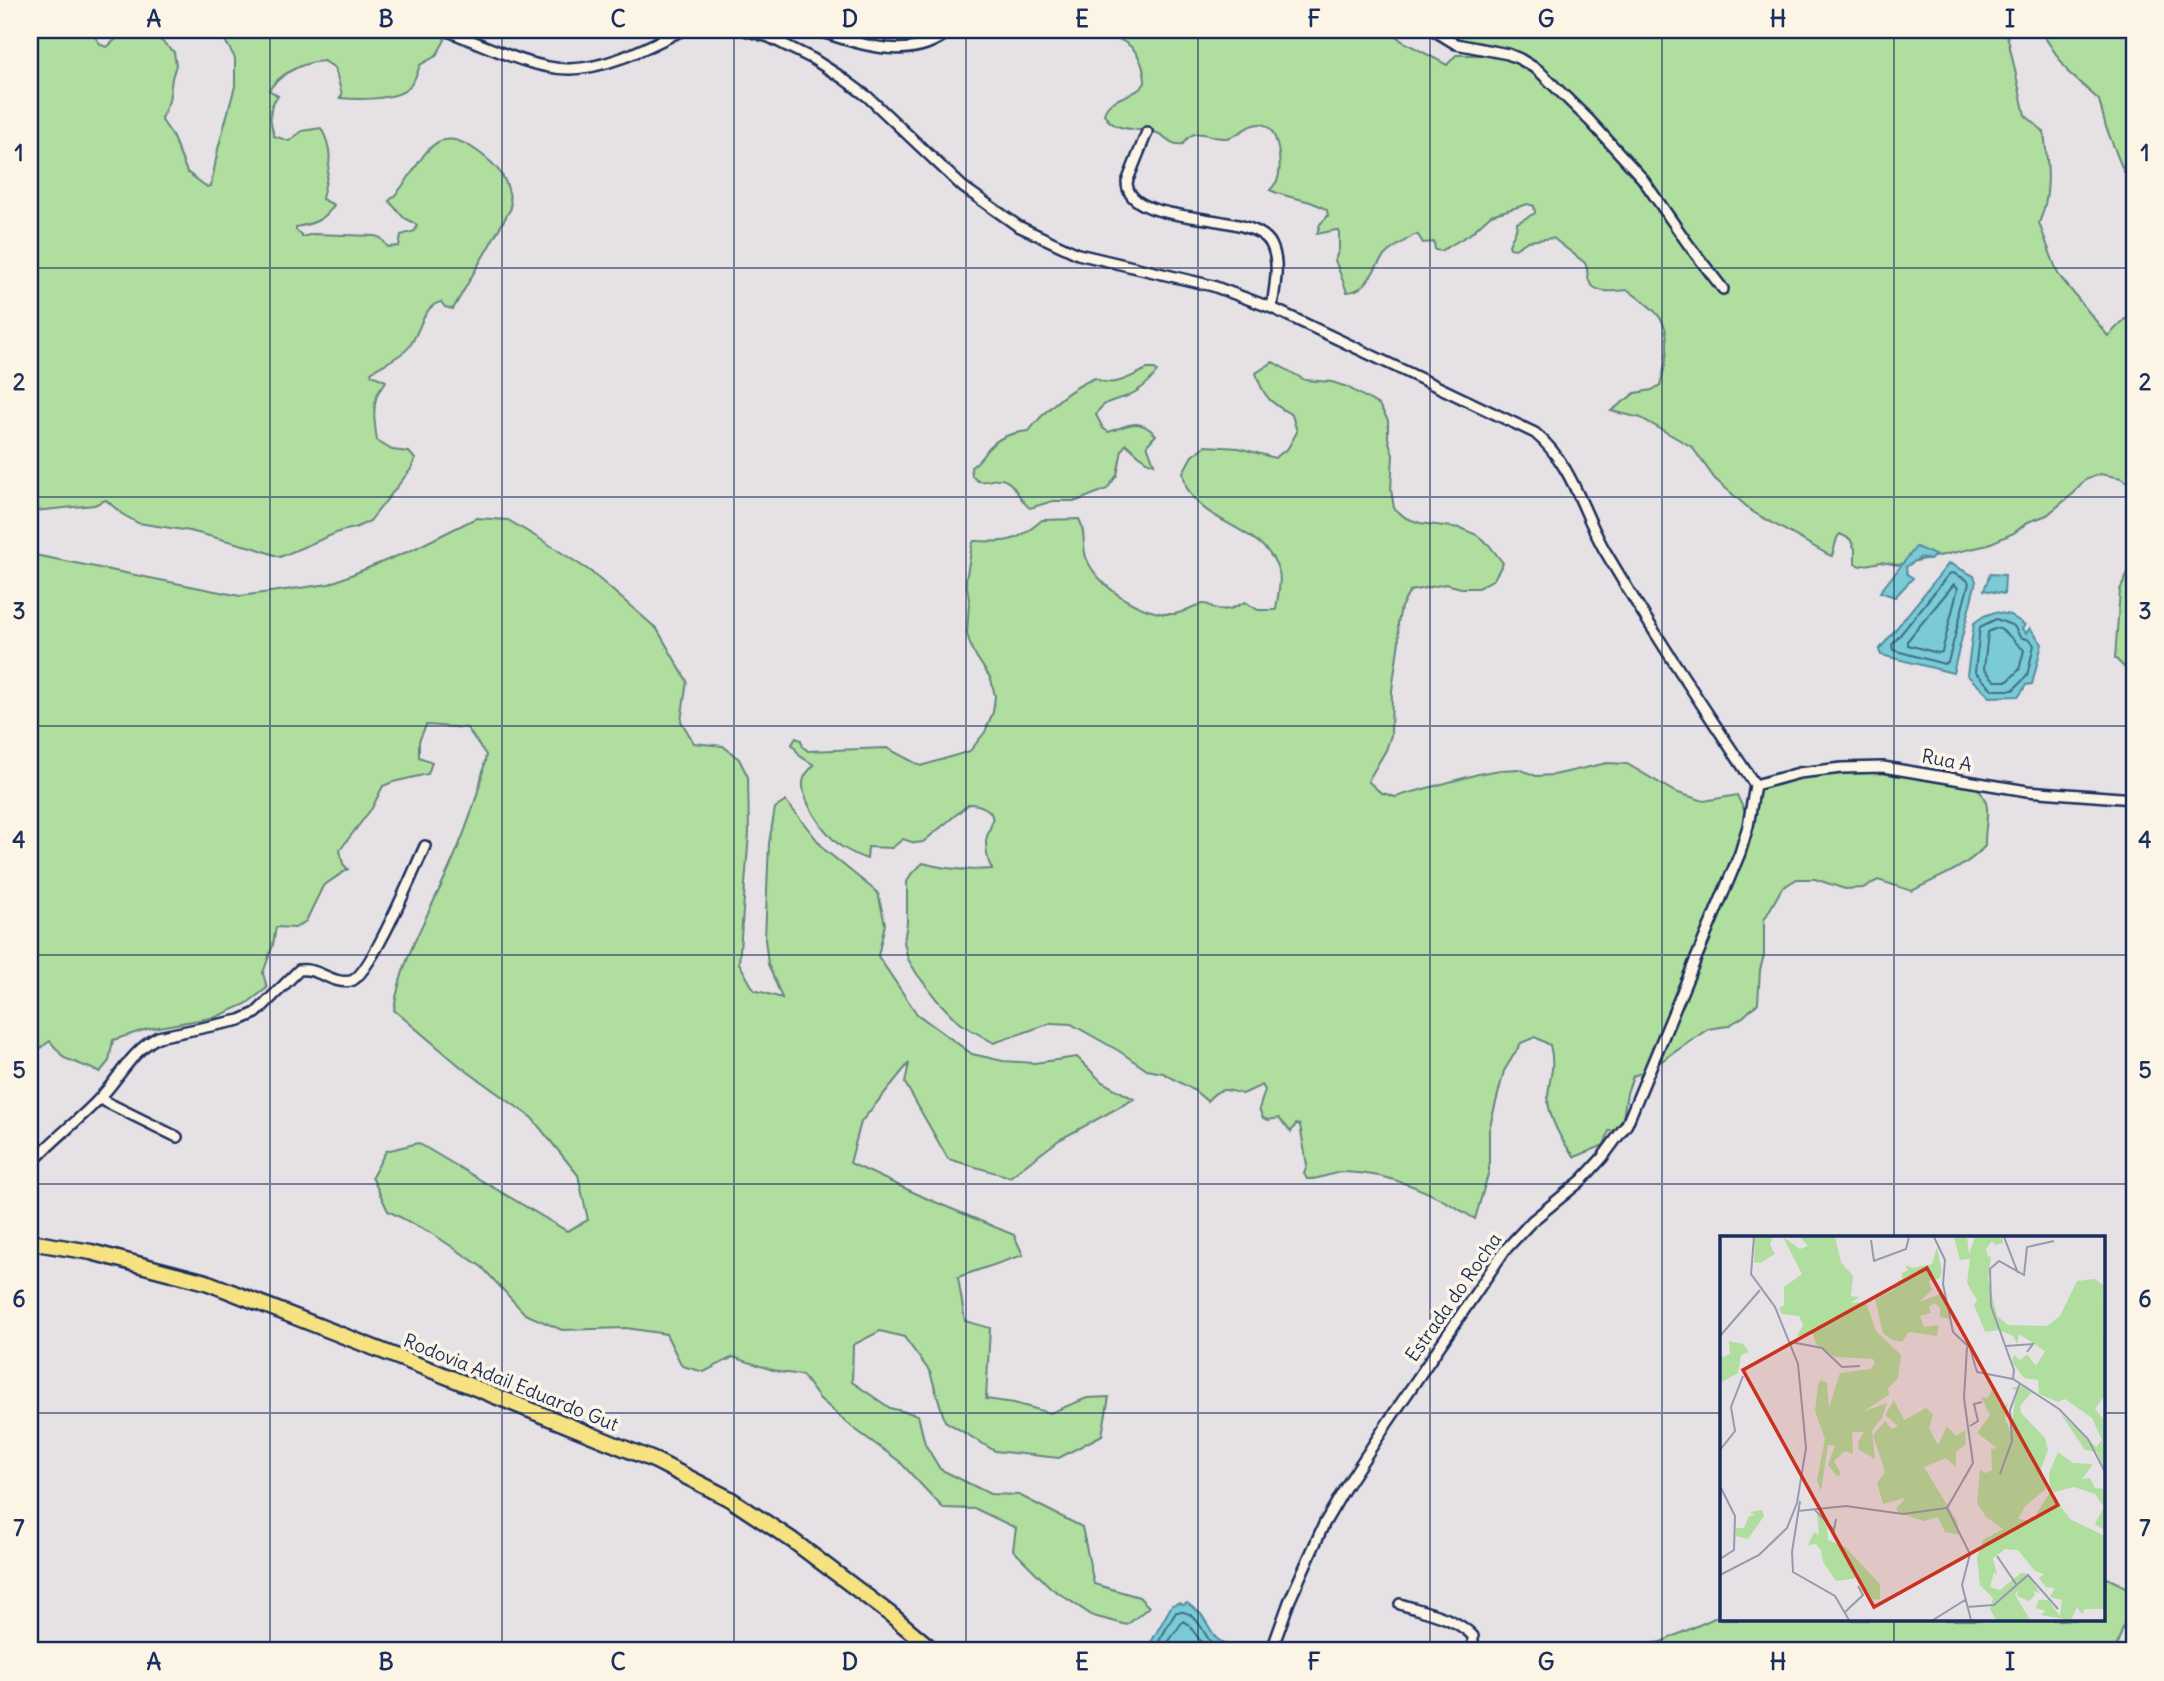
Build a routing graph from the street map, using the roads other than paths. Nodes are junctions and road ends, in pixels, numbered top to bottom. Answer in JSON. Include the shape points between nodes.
{"nodes":[{"id":1,"x":445,"y":30,"type":"edge"},
{"id":2,"x":682,"y":30,"type":"edge"},
{"id":3,"x":745,"y":30,"type":"edge"},
{"id":4,"x":816,"y":30,"type":"edge"},
{"id":5,"x":950,"y":30,"type":"edge"},
{"id":6,"x":1433,"y":30,"type":"edge"},
{"id":7,"x":1147,"y":132,"type":"dead end"},
{"id":8,"x":1723,"y":289,"type":"dead end"},
{"id":9,"x":1272,"y":308,"type":"junction"},
{"id":10,"x":1755,"y":785,"type":"junction"},
{"id":11,"x":2134,"y":799,"type":"edge"},
{"id":12,"x":425,"y":846,"type":"dead end"},
{"id":13,"x":100,"y":1099,"type":"junction"},
{"id":14,"x":177,"y":1137,"type":"dead end"},
{"id":15,"x":30,"y":1165,"type":"edge"},
{"id":16,"x":30,"y":1242,"type":"edge"},
{"id":17,"x":1401,"y":1604,"type":"dead end"},
{"id":18,"x":934,"y":1651,"type":"edge"},
{"id":19,"x":1274,"y":1651,"type":"edge"},
{"id":20,"x":1473,"y":1651,"type":"edge"}],
"edges":[{"from":1,"to":2,"type":"street","via":[[543,66],[569,69],[632,54]]},
{"from":3,"to":9,"type":"street","via":[[769,37],[841,77],[962,187],[1018,226],[1078,254],[1213,286]]},
{"from":4,"to":5,"type":"street","via":[[900,50],[918,48]]},
{"from":6,"to":8,"type":"street","via":[[1456,44],[1508,54],[1538,70],[1642,178]]},
{"from":7,"to":9,"type":"street","via":[[1127,182],[1132,198],[1176,214],[1264,234],[1277,266]]},
{"from":9,"to":10,"type":"street","via":[[1518,423],[1549,444],[1634,599]]},
{"from":10,"to":11,"type":"street","name":"Rua A","via":[[1799,773],[1883,767],[2027,791]]},
{"from":10,"to":19,"type":"street","name":"Estrada do Rocha","via":[[1740,853],[1627,1124],[1582,1180],[1505,1250],[1388,1422],[1324,1524],[1289,1602]]},
{"from":12,"to":13,"type":"street","via":[[359,977],[341,982],[299,970],[256,1013],[149,1042]]},
{"from":13,"to":14,"type":"street"},
{"from":13,"to":15,"type":"street"},
{"from":16,"to":18,"type":"main road","name":"Rodovia Adail Eduardo Gut","via":[[91,1252],[219,1287],[668,1466],[782,1533]]},
{"from":17,"to":20,"type":"street","via":[[1466,1629],[1473,1636]]}]}
